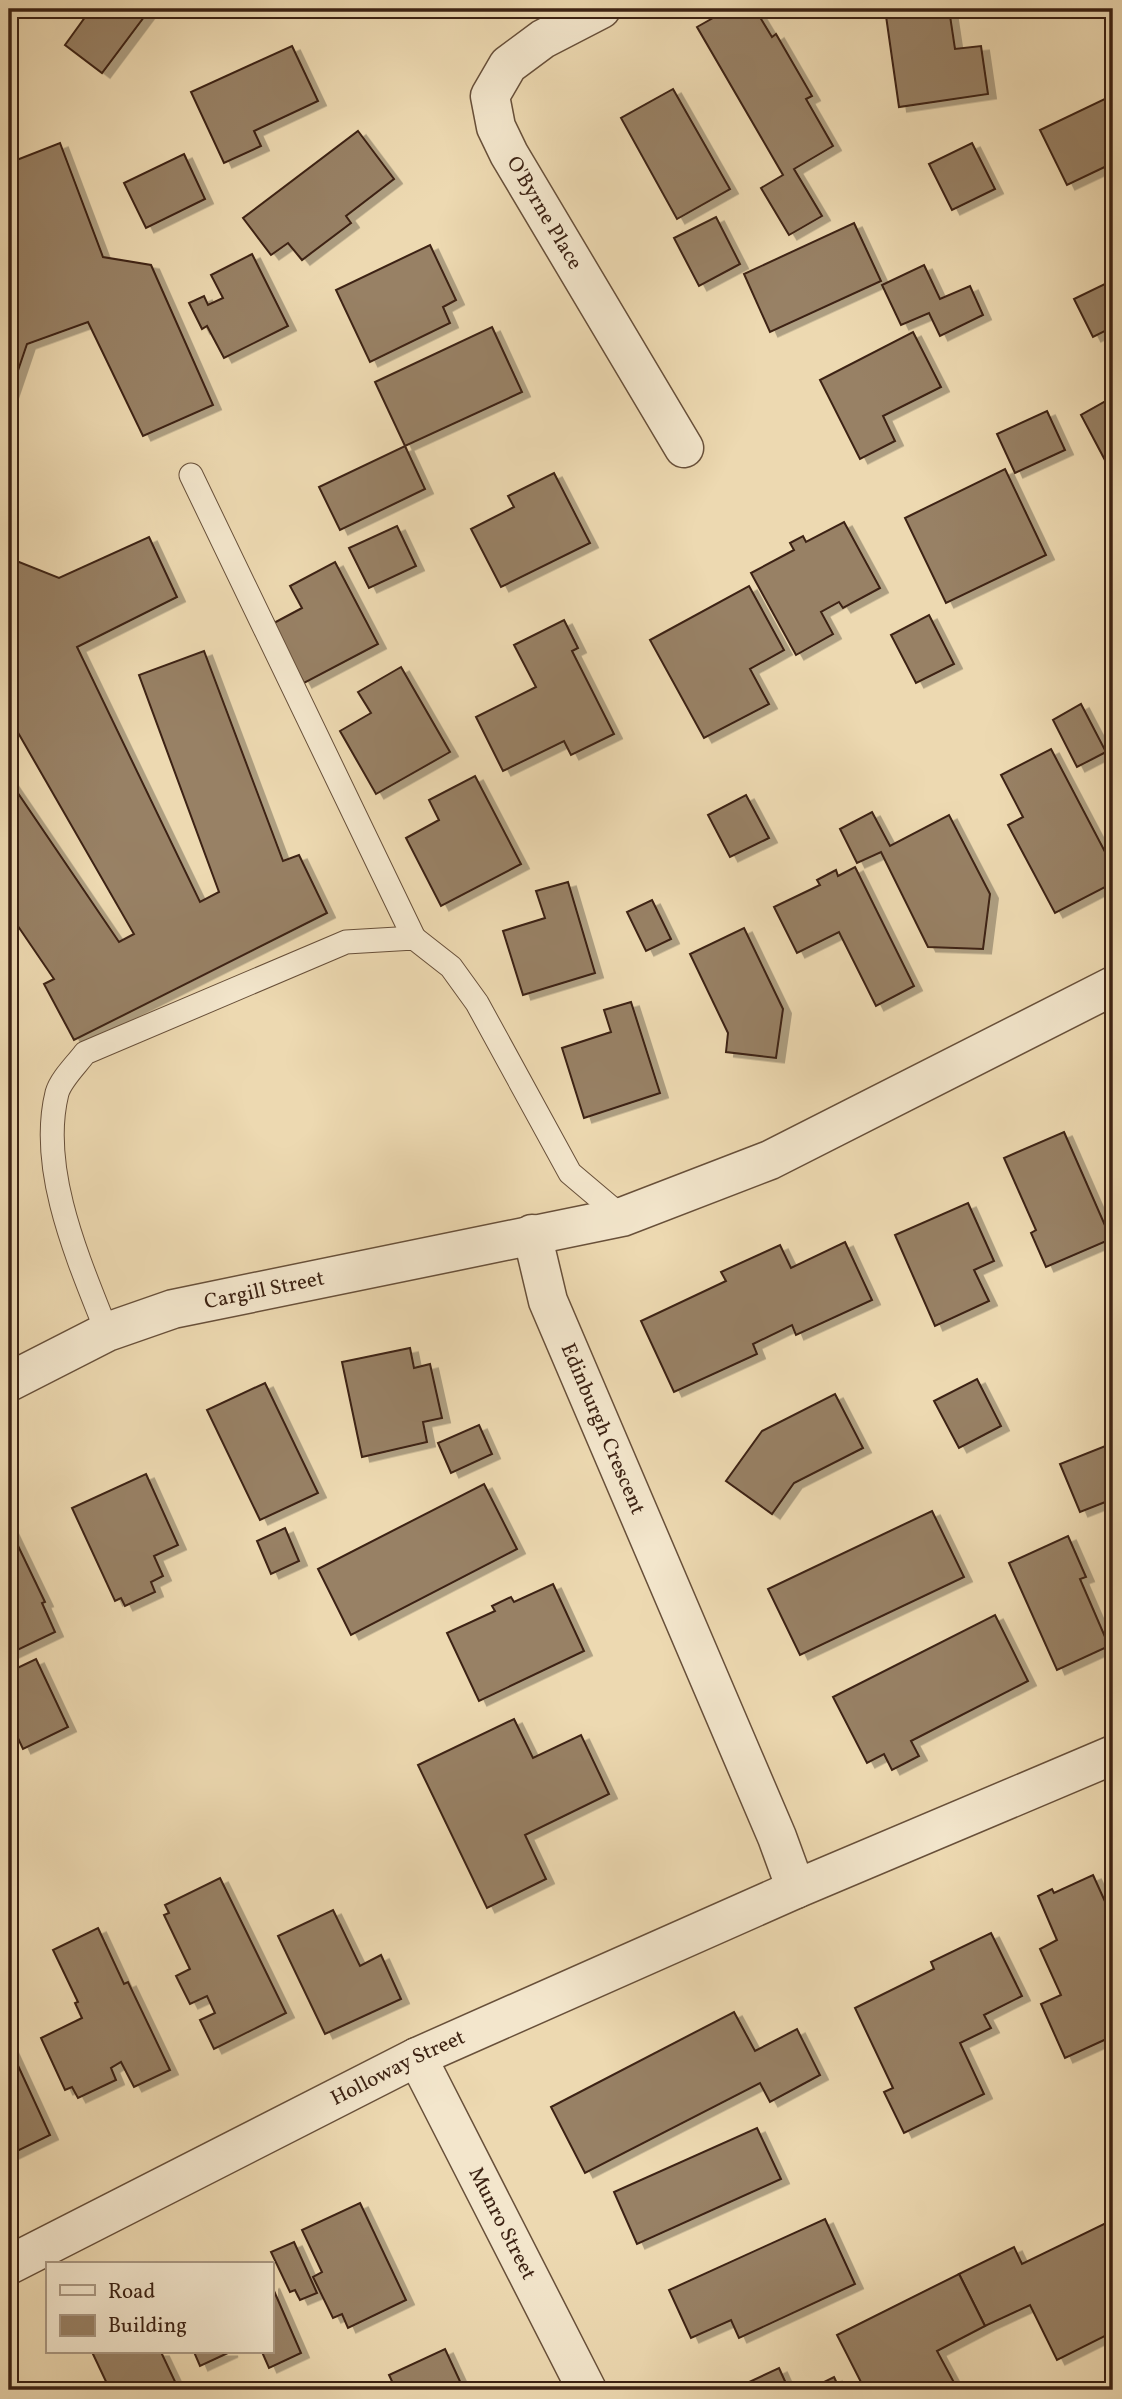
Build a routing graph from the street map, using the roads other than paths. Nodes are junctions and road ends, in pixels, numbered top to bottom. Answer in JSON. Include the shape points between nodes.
{"nodes":[{"id":1,"x":601,"y":9,"type":"edge"},
{"id":2,"x":684,"y":448,"type":"dead end"},
{"id":3,"x":191,"y":475,"type":"dead end"},
{"id":4,"x":414,"y":938,"type":"junction"},
{"id":5,"x":1113,"y":986,"type":"edge"},
{"id":6,"x":622,"y":1217,"type":"junction"},
{"id":7,"x":533,"y":1234,"type":"junction"},
{"id":8,"x":107,"y":1332,"type":"junction"},
{"id":9,"x":9,"y":1382,"type":"edge"},
{"id":10,"x":1113,"y":1755,"type":"edge"},
{"id":11,"x":796,"y":1889,"type":"junction"},
{"id":12,"x":417,"y":2057,"type":"junction"},
{"id":13,"x":9,"y":2264,"type":"edge"},
{"id":14,"x":587,"y":2390,"type":"edge"}],
"edges":[{"from":1,"to":2,"type":"street","name":"O'Byrne Place","via":[[543,39],[508,65],[490,96],[496,127],[509,154]]},
{"from":3,"to":4,"type":"lane"},
{"from":4,"to":6,"type":"lane","via":[[451,967],[477,1003],[570,1173]]},
{"from":4,"to":8,"type":"lane","via":[[346,942],[85,1053],[58,1090],[51,1142],[61,1201]]},
{"from":5,"to":6,"type":"street","via":[[770,1160]]},
{"from":6,"to":7,"type":"street"},
{"from":7,"to":8,"type":"street","name":"Cargill Street","via":[[173,1309]]},
{"from":7,"to":11,"type":"street","name":"Edinburgh Crescent","via":[[548,1301]]},
{"from":8,"to":9,"type":"street","name":"Cargill Street"},
{"from":10,"to":11,"type":"street"},
{"from":11,"to":12,"type":"street","name":"Holloway Street"},
{"from":12,"to":13,"type":"street","name":"Holloway Street"},
{"from":12,"to":14,"type":"street","name":"Munro Street"}]}
